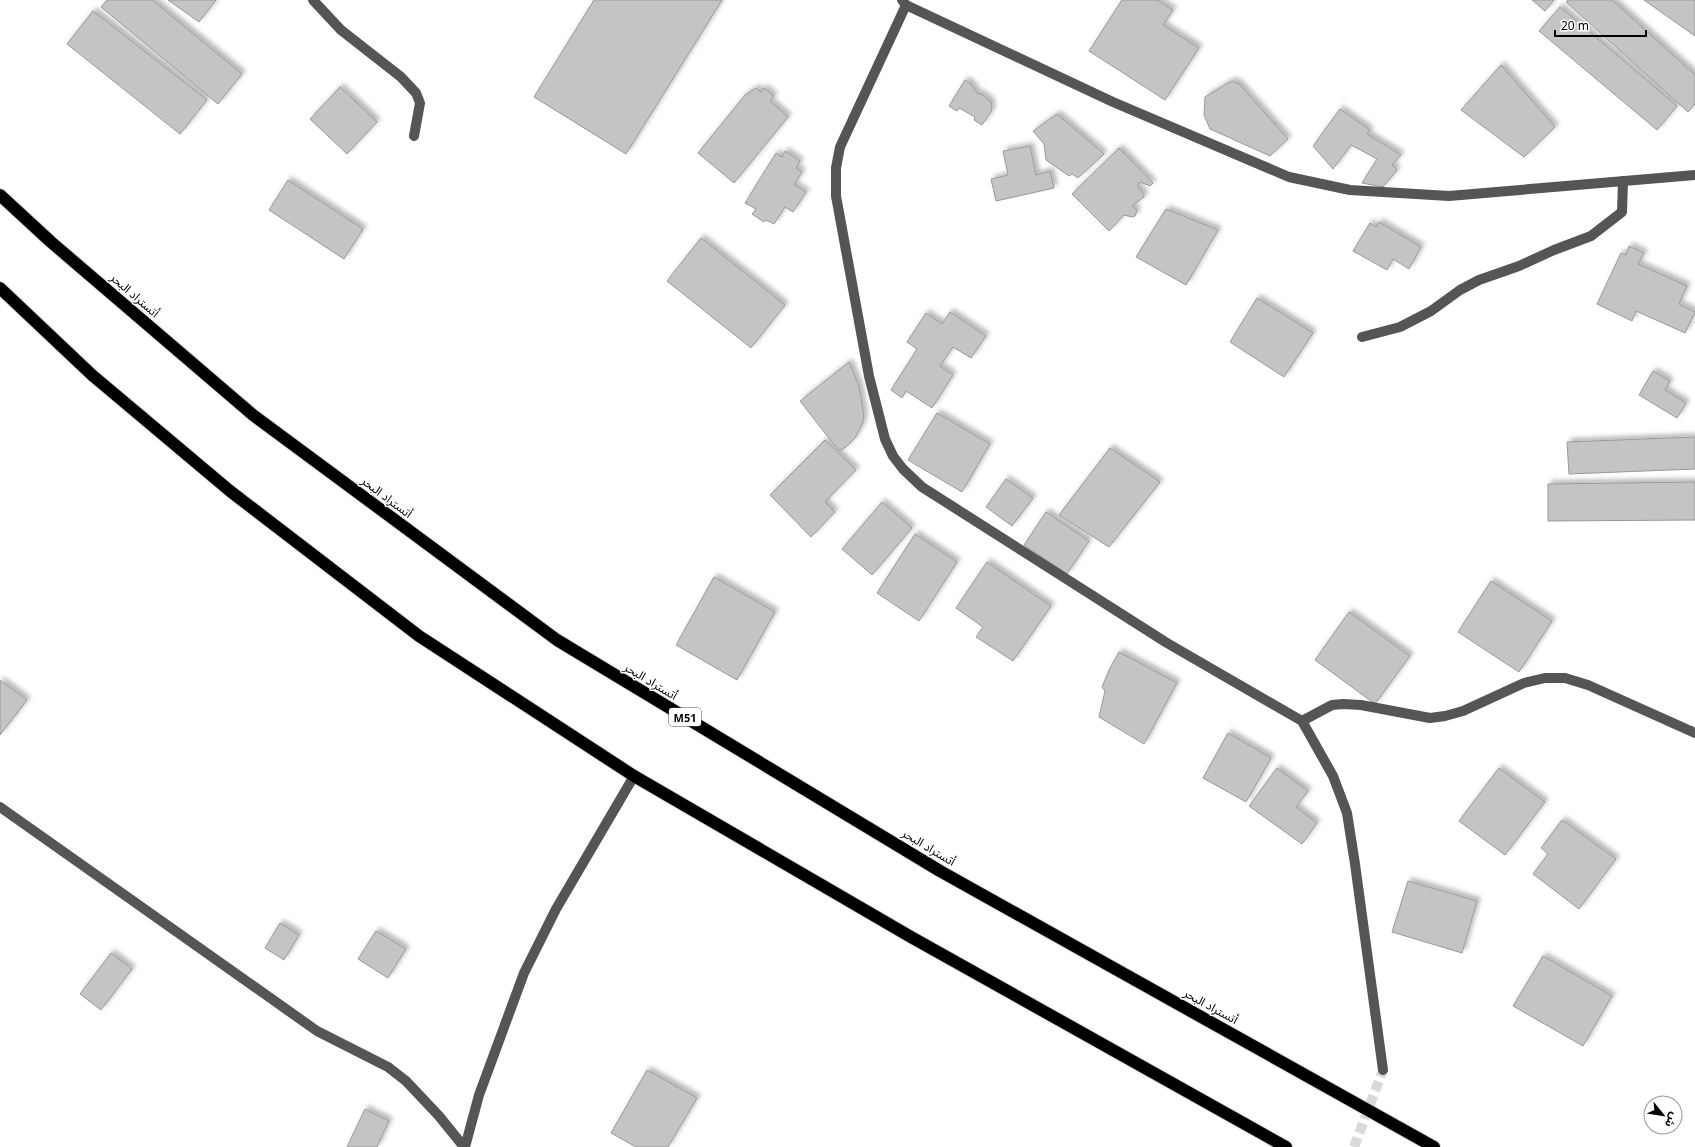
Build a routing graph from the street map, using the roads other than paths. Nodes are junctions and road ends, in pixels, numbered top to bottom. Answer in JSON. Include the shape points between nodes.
{"nodes":[{"id":1,"x":313,"y":0,"type":"edge"},
{"id":2,"x":904,"y":3,"type":"edge"},
{"id":3,"x":414,"y":136,"type":"dead end"},
{"id":4,"x":1695,"y":176,"type":"edge"},
{"id":5,"x":1623,"y":181,"type":"junction"},
{"id":6,"x":0,"y":194,"type":"edge"},
{"id":7,"x":0,"y":288,"type":"edge"},
{"id":8,"x":1362,"y":337,"type":"dead end"},
{"id":9,"x":1302,"y":721,"type":"junction"},
{"id":10,"x":1695,"y":732,"type":"edge"},
{"id":11,"x":634,"y":776,"type":"junction"},
{"id":12,"x":0,"y":807,"type":"edge"},
{"id":13,"x":1383,"y":1070,"type":"tunnel mouth"},
{"id":14,"x":464,"y":1147,"type":"edge"},
{"id":15,"x":1286,"y":1147,"type":"edge"},
{"id":16,"x":1434,"y":1147,"type":"edge"}],
"edges":[{"from":1,"to":3,"type":"street","via":[[341,30],[401,77],[416,93],[420,103]]},
{"from":2,"to":5,"type":"street","via":[[1114,102],[1289,176],[1350,190],[1449,196]]},
{"from":2,"to":9,"type":"street","via":[[840,147],[836,168],[836,196],[869,376],[885,439],[893,456],[922,487],[1167,643]]},
{"from":4,"to":5,"type":"street"},
{"from":5,"to":8,"type":"street","via":[[1622,212],[1591,236],[1479,280],[1431,311],[1400,327]]},
{"from":6,"to":16,"type":"highway","name":"أتستراد البحر","number":"M51","via":[[51,242],[253,415],[556,640],[940,871]]},
{"from":7,"to":11,"type":"highway","via":[[92,375],[230,491],[419,636]]},
{"from":9,"to":10,"type":"street","via":[[1332,705],[1343,704],[1430,718],[1445,716],[1463,711],[1524,683],[1545,678],[1565,678],[1588,685]]},
{"from":9,"to":13,"type":"street","via":[[1333,776],[1347,813]]},
{"from":11,"to":14,"type":"street","via":[[556,908],[524,973],[479,1095]]},
{"from":11,"to":15,"type":"highway","via":[[911,937]]},
{"from":12,"to":14,"type":"street","via":[[317,1031],[388,1067],[418,1092]]}]}
